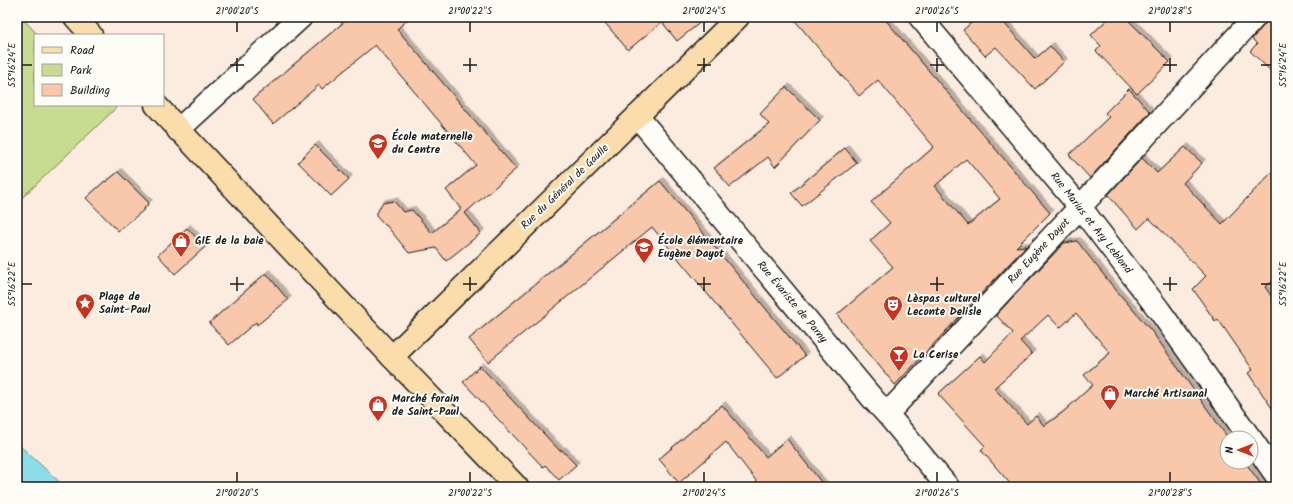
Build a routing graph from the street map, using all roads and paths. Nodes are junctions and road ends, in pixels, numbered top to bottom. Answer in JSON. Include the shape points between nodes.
{"nodes":[{"id":1,"x":75,"y":17,"type":"edge"},
{"id":2,"x":301,"y":17,"type":"edge"},
{"id":3,"x":738,"y":17,"type":"edge"},
{"id":4,"x":920,"y":17,"type":"edge"},
{"id":5,"x":1255,"y":17,"type":"edge"},
{"id":6,"x":90,"y":34,"type":"edge"},
{"id":7,"x":157,"y":106,"type":"edge"},
{"id":8,"x":637,"y":116,"type":"junction"},
{"id":9,"x":178,"y":130,"type":"junction"},
{"id":10,"x":1080,"y":207,"type":"junction"},
{"id":11,"x":392,"y":357,"type":"junction"},
{"id":12,"x":887,"y":414,"type":"junction"},
{"id":13,"x":1244,"y":430,"type":"edge"},
{"id":14,"x":1259,"y":451,"type":"edge"},
{"id":15,"x":1276,"y":475,"type":"edge"},
{"id":16,"x":518,"y":487,"type":"edge"},
{"id":17,"x":948,"y":487,"type":"edge"}],
"edges":[{"from":1,"to":6,"type":"main road"},
{"from":2,"to":9,"type":"street"},
{"from":3,"to":8,"type":"main road","name":"Rue du Général de Gaulle"},
{"from":4,"to":10,"type":"street","name":"Rue Marius et Ary Leblond"},
{"from":5,"to":10,"type":"street","name":"Rue Eugène Dayot"},
{"from":7,"to":9,"type":"main road"},
{"from":8,"to":11,"type":"main road","name":"Rue du Général de Gaulle"},
{"from":8,"to":12,"type":"street","name":"Rue Évariste de Parny"},
{"from":9,"to":11,"type":"main road"},
{"from":10,"to":12,"type":"street","name":"Rue Eugène Dayot"},
{"from":10,"to":13,"type":"street","name":"Rue Marius et Ary Leblond","via":[[1159,310]]},
{"from":11,"to":16,"type":"main road"},
{"from":12,"to":17,"type":"street","name":"Rue Évariste de Parny"},
{"from":14,"to":15,"type":"street","name":"Rue Marius et Ary Leblond"}]}
